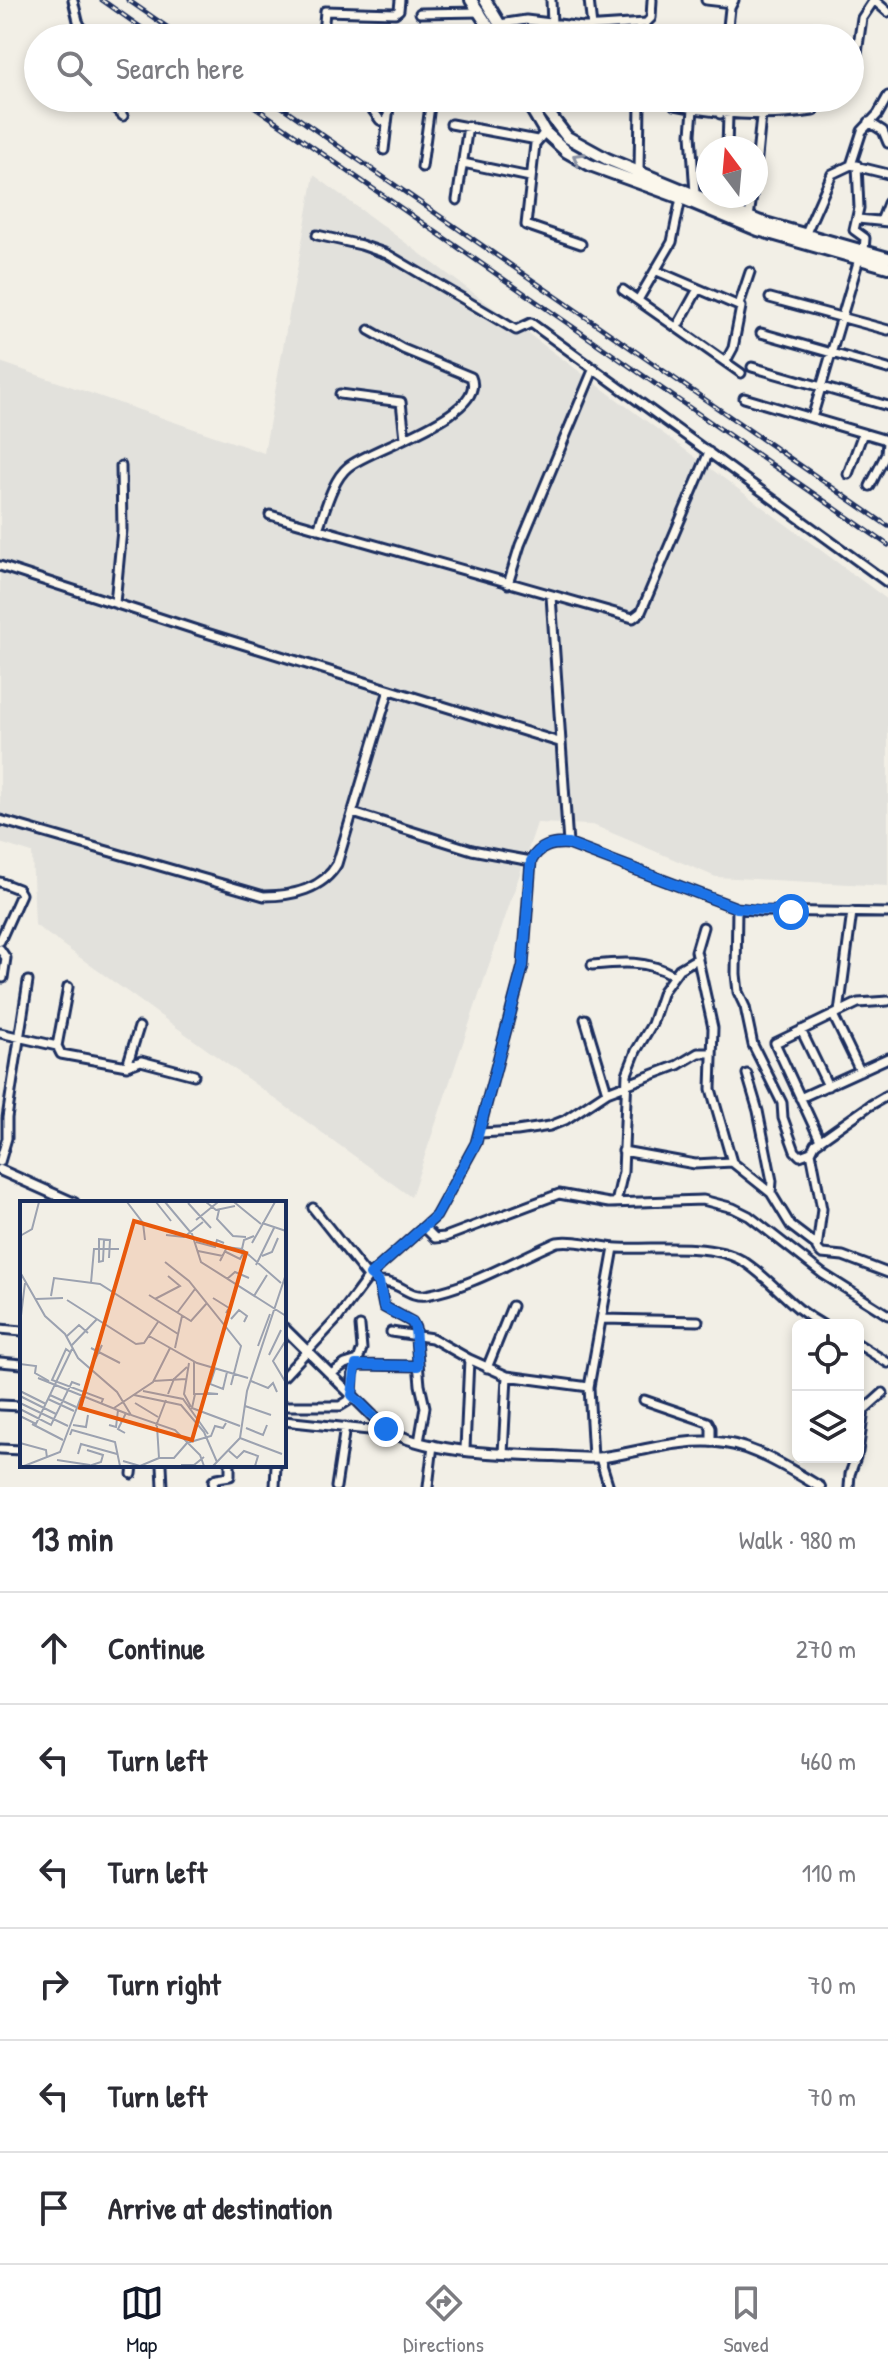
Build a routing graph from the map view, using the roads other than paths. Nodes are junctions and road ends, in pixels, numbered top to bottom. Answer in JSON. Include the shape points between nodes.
{"nodes":[{"id":1,"x":73,"y":0,"type":"edge"},
{"id":2,"x":329,"y":0,"type":"edge"},
{"id":3,"x":400,"y":0,"type":"edge"},
{"id":4,"x":471,"y":0,"type":"edge"},
{"id":5,"x":485,"y":0,"type":"edge"},
{"id":6,"x":551,"y":0,"type":"edge"},
{"id":7,"x":589,"y":0,"type":"edge"},
{"id":8,"x":652,"y":0,"type":"edge"},
{"id":9,"x":708,"y":0,"type":"edge"},
{"id":10,"x":733,"y":1,"type":"edge"},
{"id":11,"x":329,"y":10,"type":"junction"},
{"id":12,"x":481,"y":12,"type":"junction"},
{"id":13,"x":888,"y":12,"type":"edge"},
{"id":14,"x":420,"y":13,"type":"dead end"},
{"id":15,"x":79,"y":24,"type":"edge"},
{"id":16,"x":323,"y":24,"type":"edge"},
{"id":17,"x":488,"y":24,"type":"edge"},
{"id":18,"x":500,"y":24,"type":"joint"},
{"id":19,"x":552,"y":24,"type":"joint"},
{"id":20,"x":592,"y":24,"type":"edge"},
{"id":21,"x":627,"y":24,"type":"edge"},
{"id":22,"x":730,"y":24,"type":"edge"},
{"id":23,"x":861,"y":24,"type":"edge"},
{"id":24,"x":888,"y":96,"type":"edge"},
{"id":25,"x":119,"y":112,"type":"edge"},
{"id":26,"x":374,"y":112,"type":"edge"},
{"id":27,"x":388,"y":112,"type":"edge"},
{"id":28,"x":429,"y":112,"type":"edge"},
{"id":29,"x":531,"y":112,"type":"edge"},
{"id":30,"x":548,"y":112,"type":"edge"},
{"id":31,"x":640,"y":112,"type":"edge"},
{"id":32,"x":693,"y":112,"type":"edge"},
{"id":33,"x":712,"y":112,"type":"edge"},
{"id":34,"x":803,"y":112,"type":"edge"},
{"id":35,"x":724,"y":114,"type":"junction"},
{"id":36,"x":123,"y":116,"type":"dead end"},
{"id":37,"x":761,"y":116,"type":"junction"},
{"id":38,"x":869,"y":122,"type":"junction"},
{"id":39,"x":387,"y":123,"type":"junction"},
{"id":40,"x":451,"y":124,"type":"dead end"},
{"id":41,"x":468,"y":126,"type":"junction"},
{"id":42,"x":541,"y":136,"type":"junction"},
{"id":43,"x":726,"y":136,"type":"edge"},
{"id":44,"x":759,"y":136,"type":"edge"},
{"id":45,"x":888,"y":143,"type":"edge"},
{"id":46,"x":384,"y":150,"type":"dead end"},
{"id":47,"x":463,"y":163,"type":"junction"},
{"id":48,"x":854,"y":165,"type":"junction"},
{"id":49,"x":422,"y":167,"type":"dead end"},
{"id":50,"x":639,"y":171,"type":"junction"},
{"id":51,"x":888,"y":174,"type":"edge"},
{"id":52,"x":530,"y":177,"type":"junction"},
{"id":53,"x":695,"y":193,"type":"joint"},
{"id":54,"x":681,"y":198,"type":"junction"},
{"id":55,"x":457,"y":200,"type":"dead end"},
{"id":56,"x":888,"y":203,"type":"edge"},
{"id":57,"x":735,"y":208,"type":"edge"},
{"id":58,"x":750,"y":208,"type":"edge"},
{"id":59,"x":749,"y":217,"type":"junction"},
{"id":60,"x":858,"y":219,"type":"junction"},
{"id":61,"x":885,"y":221,"type":"edge"},
{"id":62,"x":317,"y":235,"type":"dead end"},
{"id":63,"x":805,"y":235,"type":"junction"},
{"id":64,"x":581,"y":244,"type":"dead end"},
{"id":65,"x":856,"y":253,"type":"junction"},
{"id":66,"x":888,"y":258,"type":"edge"},
{"id":67,"x":888,"y":267,"type":"edge"},
{"id":68,"x":657,"y":271,"type":"junction"},
{"id":69,"x":750,"y":272,"type":"dead end"},
{"id":70,"x":698,"y":289,"type":"junction"},
{"id":71,"x":623,"y":290,"type":"dead end"},
{"id":72,"x":770,"y":298,"type":"dead end"},
{"id":73,"x":638,"y":300,"type":"junction"},
{"id":74,"x":739,"y":305,"type":"junction"},
{"id":75,"x":842,"y":318,"type":"junction"},
{"id":76,"x":677,"y":327,"type":"junction"},
{"id":77,"x":369,"y":330,"type":"dead end"},
{"id":78,"x":888,"y":330,"type":"edge"},
{"id":79,"x":761,"y":333,"type":"dead end"},
{"id":80,"x":832,"y":353,"type":"junction"},
{"id":81,"x":726,"y":361,"type":"junction"},
{"id":82,"x":752,"y":367,"type":"dead end"},
{"id":83,"x":594,"y":368,"type":"junction"},
{"id":84,"x":888,"y":369,"type":"edge"},
{"id":85,"x":741,"y":373,"type":"dead end"},
{"id":86,"x":821,"y":387,"type":"junction"},
{"id":87,"x":340,"y":394,"type":"dead end"},
{"id":88,"x":744,"y":398,"type":"dead end"},
{"id":89,"x":888,"y":406,"type":"edge"},
{"id":90,"x":812,"y":418,"type":"junction"},
{"id":91,"x":863,"y":433,"type":"junction"},
{"id":92,"x":405,"y":438,"type":"junction"},
{"id":93,"x":709,"y":452,"type":"junction"},
{"id":94,"x":121,"y":466,"type":"dead end"},
{"id":95,"x":848,"y":474,"type":"dead end"},
{"id":96,"x":870,"y":486,"type":"dead end"},
{"id":97,"x":270,"y":515,"type":"dead end"},
{"id":98,"x":318,"y":529,"type":"junction"},
{"id":99,"x":0,"y":566,"type":"edge"},
{"id":100,"x":888,"y":583,"type":"edge"},
{"id":101,"x":508,"y":584,"type":"junction"},
{"id":102,"x":551,"y":596,"type":"junction"},
{"id":103,"x":115,"y":603,"type":"junction"},
{"id":104,"x":389,"y":690,"type":"junction"},
{"id":105,"x":559,"y":742,"type":"junction"},
{"id":106,"x":353,"y":813,"type":"junction"},
{"id":107,"x":0,"y":820,"type":"edge"},
{"id":108,"x":568,"y":844,"type":"junction"},
{"id":109,"x":531,"y":861,"type":"junction"},
{"id":110,"x":0,"y":882,"type":"edge"},
{"id":111,"x":737,"y":908,"type":"junction"},
{"id":112,"x":852,"y":912,"type":"junction"},
{"id":113,"x":888,"y":913,"type":"edge"},
{"id":114,"x":703,"y":927,"type":"dead end"},
{"id":115,"x":0,"y":941,"type":"edge"},
{"id":116,"x":0,"y":949,"type":"edge"},
{"id":117,"x":698,"y":958,"type":"junction"},
{"id":118,"x":592,"y":965,"type":"dead end"},
{"id":119,"x":673,"y":975,"type":"junction"},
{"id":120,"x":3,"y":978,"type":"dead end"},
{"id":121,"x":28,"y":981,"type":"dead end"},
{"id":122,"x":68,"y":987,"type":"dead end"},
{"id":123,"x":888,"y":1001,"type":"edge"},
{"id":124,"x":836,"y":1013,"type":"junction"},
{"id":125,"x":585,"y":1019,"type":"dead end"},
{"id":126,"x":139,"y":1027,"type":"dead end"},
{"id":127,"x":801,"y":1030,"type":"junction"},
{"id":128,"x":0,"y":1033,"type":"edge"},
{"id":129,"x":19,"y":1036,"type":"junction"},
{"id":130,"x":57,"y":1046,"type":"junction"},
{"id":131,"x":712,"y":1053,"type":"junction"},
{"id":132,"x":888,"y":1058,"type":"edge"},
{"id":133,"x":127,"y":1066,"type":"junction"},
{"id":134,"x":860,"y":1071,"type":"junction"},
{"id":135,"x":747,"y":1074,"type":"dead end"},
{"id":136,"x":194,"y":1075,"type":"dead end"},
{"id":137,"x":624,"y":1085,"type":"junction"},
{"id":138,"x":828,"y":1086,"type":"junction"},
{"id":139,"x":607,"y":1092,"type":"junction"},
{"id":140,"x":888,"y":1095,"type":"edge"},
{"id":141,"x":800,"y":1098,"type":"junction"},
{"id":142,"x":4,"y":1124,"type":"edge"},
{"id":143,"x":479,"y":1133,"type":"junction"},
{"id":144,"x":820,"y":1140,"type":"junction"},
{"id":145,"x":623,"y":1151,"type":"junction"},
{"id":146,"x":811,"y":1152,"type":"junction"},
{"id":147,"x":0,"y":1162,"type":"edge"},
{"id":148,"x":732,"y":1162,"type":"junction"},
{"id":149,"x":0,"y":1170,"type":"edge"},
{"id":150,"x":771,"y":1193,"type":"junction"},
{"id":151,"x":70,"y":1201,"type":"edge"},
{"id":152,"x":616,"y":1203,"type":"junction"},
{"id":153,"x":313,"y":1208,"type":"dead end"},
{"id":154,"x":423,"y":1228,"type":"junction"},
{"id":155,"x":816,"y":1245,"type":"junction"},
{"id":156,"x":614,"y":1248,"type":"junction"},
{"id":157,"x":888,"y":1273,"type":"edge"},
{"id":158,"x":370,"y":1275,"type":"junction"},
{"id":159,"x":379,"y":1282,"type":"junction"},
{"id":160,"x":512,"y":1306,"type":"dead end"},
{"id":161,"x":888,"y":1315,"type":"edge"},
{"id":162,"x":603,"y":1319,"type":"junction"},
{"id":163,"x":814,"y":1319,"type":"edge"},
{"id":164,"x":698,"y":1321,"type":"dead end"},
{"id":165,"x":360,"y":1326,"type":"dead end"},
{"id":166,"x":0,"y":1329,"type":"edge"},
{"id":167,"x":286,"y":1330,"type":"edge"},
{"id":168,"x":20,"y":1331,"type":"edge"},
{"id":169,"x":391,"y":1332,"type":"dead end"},
{"id":170,"x":415,"y":1334,"type":"junction"},
{"id":171,"x":864,"y":1348,"type":"edge"},
{"id":172,"x":309,"y":1352,"type":"junction"},
{"id":173,"x":469,"y":1359,"type":"junction"},
{"id":174,"x":0,"y":1362,"type":"edge"},
{"id":175,"x":357,"y":1362,"type":"junction"},
{"id":176,"x":888,"y":1363,"type":"edge"},
{"id":177,"x":20,"y":1364,"type":"edge"},
{"id":178,"x":418,"y":1366,"type":"junction"},
{"id":179,"x":487,"y":1368,"type":"junction"},
{"id":180,"x":286,"y":1374,"type":"edge"},
{"id":181,"x":331,"y":1374,"type":"junction"},
{"id":182,"x":507,"y":1376,"type":"junction"},
{"id":183,"x":589,"y":1387,"type":"junction"},
{"id":184,"x":883,"y":1393,"type":"dead end"},
{"id":185,"x":352,"y":1395,"type":"junction"},
{"id":186,"x":644,"y":1400,"type":"dead end"},
{"id":187,"x":0,"y":1405,"type":"edge"},
{"id":188,"x":20,"y":1406,"type":"edge"},
{"id":189,"x":286,"y":1406,"type":"edge"},
{"id":190,"x":864,"y":1410,"type":"edge"},
{"id":191,"x":286,"y":1421,"type":"edge"},
{"id":192,"x":345,"y":1427,"type":"junction"},
{"id":193,"x":386,"y":1429,"type":"junction"},
{"id":194,"x":419,"y":1442,"type":"junction"},
{"id":195,"x":711,"y":1442,"type":"junction"},
{"id":196,"x":433,"y":1445,"type":"junction"},
{"id":197,"x":0,"y":1449,"type":"edge"},
{"id":198,"x":465,"y":1449,"type":"junction"},
{"id":199,"x":20,"y":1450,"type":"edge"},
{"id":200,"x":503,"y":1454,"type":"junction"},
{"id":201,"x":597,"y":1458,"type":"junction"},
{"id":202,"x":854,"y":1463,"type":"edge"},
{"id":203,"x":162,"y":1467,"type":"edge"},
{"id":204,"x":230,"y":1467,"type":"edge"},
{"id":205,"x":276,"y":1467,"type":"edge"},
{"id":206,"x":163,"y":1487,"type":"edge"},
{"id":207,"x":214,"y":1487,"type":"edge"},
{"id":208,"x":275,"y":1487,"type":"edge"},
{"id":209,"x":336,"y":1487,"type":"edge"},
{"id":210,"x":428,"y":1487,"type":"edge"},
{"id":211,"x":609,"y":1487,"type":"edge"},
{"id":212,"x":820,"y":1487,"type":"edge"},
{"id":213,"x":849,"y":1487,"type":"edge"}],
"edges":[{"from":1,"to":15,"type":"street"},
{"from":2,"to":11,"type":"street"},
{"from":3,"to":11,"type":"street","via":[[395,13]]},
{"from":4,"to":12,"type":"main road"},
{"from":5,"to":18,"type":"main road"},
{"from":6,"to":19,"type":"street"},
{"from":7,"to":20,"type":"street"},
{"from":8,"to":21,"type":"street","via":[[650,22]]},
{"from":9,"to":10,"type":"street"},
{"from":10,"to":22,"type":"street"},
{"from":11,"to":16,"type":"street"},
{"from":12,"to":14,"type":"street"},
{"from":12,"to":17,"type":"main road"},
{"from":13,"to":23,"type":"street","via":[[874,0]]},
{"from":18,"to":19,"type":"street"},
{"from":24,"to":38,"type":"street"},
{"from":25,"to":36,"type":"street"},
{"from":26,"to":39,"type":"street"},
{"from":27,"to":39,"type":"street"},
{"from":28,"to":49,"type":"street"},
{"from":29,"to":42,"type":"main road"},
{"from":30,"to":50,"type":"main road","via":[[567,137]]},
{"from":31,"to":50,"type":"street"},
{"from":32,"to":53,"type":"street"},
{"from":33,"to":35,"type":"street"},
{"from":34,"to":37,"type":"street"},
{"from":35,"to":37,"type":"street"},
{"from":35,"to":43,"type":"street"},
{"from":37,"to":44,"type":"street"},
{"from":38,"to":45,"type":"street","via":[[883,131]]},
{"from":38,"to":48,"type":"street","via":[[858,140]]},
{"from":39,"to":46,"type":"street"},
{"from":40,"to":41,"type":"street"},
{"from":41,"to":42,"type":"street"},
{"from":41,"to":47,"type":"street"},
{"from":42,"to":52,"type":"street"},
{"from":54,"to":42,"type":"main road","one_way":true,"via":[[590,165]]},
{"from":47,"to":52,"type":"street"},
{"from":47,"to":55,"type":"street"},
{"from":48,"to":51,"type":"street"},
{"from":48,"to":60,"type":"street"},
{"from":48,"to":63,"type":"street","via":[[828,178]]},
{"from":50,"to":53,"type":"main road"},
{"from":52,"to":64,"type":"street","via":[[528,227]]},
{"from":54,"to":65,"type":"main road","via":[[758,230]]},
{"from":54,"to":68,"type":"street","via":[[672,242]]},
{"from":56,"to":61,"type":"street"},
{"from":57,"to":59,"type":"main road"},
{"from":58,"to":59,"type":"street"},
{"from":59,"to":63,"type":"main road"},
{"from":60,"to":61,"type":"street"},
{"from":60,"to":65,"type":"street","via":[[854,230],[865,238]]},
{"from":62,"to":83,"type":"street","via":[[387,254],[516,330],[531,323]]},
{"from":63,"to":65,"type":"main road"},
{"from":65,"to":66,"type":"main road"},
{"from":65,"to":67,"type":"main road"},
{"from":65,"to":75,"type":"street"},
{"from":68,"to":70,"type":"street"},
{"from":68,"to":73,"type":"street"},
{"from":69,"to":74,"type":"street"},
{"from":70,"to":74,"type":"street"},
{"from":70,"to":76,"type":"street"},
{"from":71,"to":73,"type":"street"},
{"from":72,"to":75,"type":"street"},
{"from":73,"to":76,"type":"street"},
{"from":74,"to":81,"type":"street"},
{"from":75,"to":78,"type":"street"},
{"from":75,"to":80,"type":"street"},
{"from":76,"to":81,"type":"street"},
{"from":77,"to":92,"type":"street","via":[[472,378],[471,393],[461,407]]},
{"from":79,"to":80,"type":"street"},
{"from":80,"to":84,"type":"street"},
{"from":80,"to":86,"type":"street"},
{"from":81,"to":85,"type":"street"},
{"from":82,"to":86,"type":"street"},
{"from":83,"to":93,"type":"street"},
{"from":83,"to":101,"type":"street"},
{"from":86,"to":89,"type":"street"},
{"from":86,"to":90,"type":"street"},
{"from":87,"to":92,"type":"street","via":[[401,402]]},
{"from":88,"to":90,"type":"street"},
{"from":90,"to":91,"type":"street"},
{"from":91,"to":95,"type":"street"},
{"from":91,"to":96,"type":"street","via":[[888,445]]},
{"from":92,"to":98,"type":"street","via":[[347,468]]},
{"from":93,"to":100,"type":"street"},
{"from":93,"to":102,"type":"street","via":[[638,616]]},
{"from":94,"to":103,"type":"street"},
{"from":97,"to":98,"type":"street"},
{"from":98,"to":101,"type":"street"},
{"from":99,"to":103,"type":"street"},
{"from":101,"to":102,"type":"street"},
{"from":102,"to":105,"type":"street"},
{"from":103,"to":104,"type":"street"},
{"from":104,"to":105,"type":"street"},
{"from":104,"to":106,"type":"street"},
{"from":105,"to":108,"type":"street"},
{"from":106,"to":107,"type":"street","via":[[331,874],[313,887],[277,896]]},
{"from":106,"to":109,"type":"street","via":[[472,850]]},
{"from":108,"to":109,"type":"street","via":[[550,844]]},
{"from":108,"to":111,"type":"street"},
{"from":109,"to":143,"type":"street","via":[[523,966]]},
{"from":110,"to":115,"type":"street","via":[[21,894]]},
{"from":111,"to":112,"type":"street"},
{"from":111,"to":146,"type":"street","via":[[737,985],[753,1045],[783,1106],[795,1151],[800,1156]]},
{"from":112,"to":113,"type":"street"},
{"from":112,"to":124,"type":"street"},
{"from":114,"to":117,"type":"street"},
{"from":116,"to":120,"type":"street","via":[[6,958]]},
{"from":117,"to":119,"type":"street"},
{"from":117,"to":131,"type":"street","via":[[713,1028]]},
{"from":118,"to":119,"type":"street","via":[[636,962]]},
{"from":119,"to":137,"type":"street"},
{"from":121,"to":129,"type":"street"},
{"from":122,"to":130,"type":"street"},
{"from":123,"to":124,"type":"street","via":[[862,1002]]},
{"from":124,"to":127,"type":"street"},
{"from":124,"to":134,"type":"street"},
{"from":125,"to":139,"type":"street"},
{"from":126,"to":133,"type":"street"},
{"from":127,"to":138,"type":"street"},
{"from":127,"to":141,"type":"street","via":[[775,1044]]},
{"from":128,"to":129,"type":"street"},
{"from":129,"to":130,"type":"street"},
{"from":129,"to":142,"type":"street"},
{"from":130,"to":133,"type":"street","via":[[61,1054]]},
{"from":131,"to":137,"type":"street","via":[[698,1053]]},
{"from":131,"to":148,"type":"street","via":[[711,1089]]},
{"from":132,"to":134,"type":"street"},
{"from":133,"to":136,"type":"street","via":[[141,1061]]},
{"from":134,"to":138,"type":"street"},
{"from":135,"to":150,"type":"street"},
{"from":137,"to":139,"type":"street"},
{"from":137,"to":145,"type":"street"},
{"from":138,"to":141,"type":"street"},
{"from":139,"to":143,"type":"street","via":[[550,1126]]},
{"from":140,"to":144,"type":"street"},
{"from":141,"to":144,"type":"street"},
{"from":142,"to":147,"type":"street","via":[[7,1138]]},
{"from":143,"to":154,"type":"street","via":[[439,1212]]},
{"from":144,"to":146,"type":"street"},
{"from":145,"to":148,"type":"street","via":[[695,1164]]},
{"from":145,"to":152,"type":"street"},
{"from":146,"to":155,"type":"street","via":[[822,1209]]},
{"from":148,"to":150,"type":"street"},
{"from":149,"to":151,"type":"street"},
{"from":150,"to":155,"type":"street","via":[[791,1226]]},
{"from":152,"to":154,"type":"street","via":[[559,1194],[445,1237],[435,1238]]},
{"from":152,"to":161,"type":"street","via":[[692,1198],[733,1208]]},
{"from":153,"to":158,"type":"street"},
{"from":154,"to":158,"type":"street"},
{"from":155,"to":157,"type":"street","via":[[822,1254]]},
{"from":156,"to":159,"type":"street","via":[[557,1242],[424,1296]]},
{"from":156,"to":162,"type":"street"},
{"from":156,"to":163,"type":"street","via":[[732,1255]]},
{"from":158,"to":159,"type":"street"},
{"from":158,"to":172,"type":"street"},
{"from":159,"to":170,"type":"street","via":[[384,1307],[412,1322]]},
{"from":160,"to":179,"type":"street"},
{"from":162,"to":164,"type":"street"},
{"from":162,"to":183,"type":"street"},
{"from":165,"to":175,"type":"street"},
{"from":166,"to":168,"type":"street"},
{"from":167,"to":172,"type":"street"},
{"from":169,"to":170,"type":"street"},
{"from":170,"to":173,"type":"street"},
{"from":170,"to":178,"type":"street"},
{"from":171,"to":176,"type":"street"},
{"from":172,"to":180,"type":"street"},
{"from":172,"to":181,"type":"street"},
{"from":173,"to":179,"type":"street"},
{"from":173,"to":198,"type":"street"},
{"from":174,"to":177,"type":"street"},
{"from":175,"to":178,"type":"street"},
{"from":175,"to":181,"type":"street"},
{"from":175,"to":185,"type":"street"},
{"from":178,"to":194,"type":"street","via":[[425,1407]]},
{"from":179,"to":182,"type":"street"},
{"from":181,"to":185,"type":"street"},
{"from":182,"to":183,"type":"street"},
{"from":182,"to":200,"type":"street"},
{"from":183,"to":201,"type":"street"},
{"from":184,"to":190,"type":"street"},
{"from":185,"to":189,"type":"street","via":[[340,1406]]},
{"from":185,"to":193,"type":"street"},
{"from":186,"to":195,"type":"street","via":[[708,1422]]},
{"from":187,"to":188,"type":"street"},
{"from":191,"to":192,"type":"street"},
{"from":192,"to":193,"type":"street"},
{"from":192,"to":209,"type":"street"},
{"from":193,"to":194,"type":"street"},
{"from":194,"to":196,"type":"street"},
{"from":195,"to":201,"type":"street"},
{"from":195,"to":212,"type":"street","via":[[740,1447]]},
{"from":196,"to":198,"type":"street"},
{"from":196,"to":210,"type":"street"},
{"from":197,"to":199,"type":"street"},
{"from":198,"to":200,"type":"street"},
{"from":200,"to":201,"type":"street"},
{"from":201,"to":211,"type":"street"},
{"from":202,"to":213,"type":"street"},
{"from":203,"to":206,"type":"street"},
{"from":204,"to":207,"type":"street","via":[[230,1476],[217,1478]]},
{"from":205,"to":208,"type":"street"}]}
